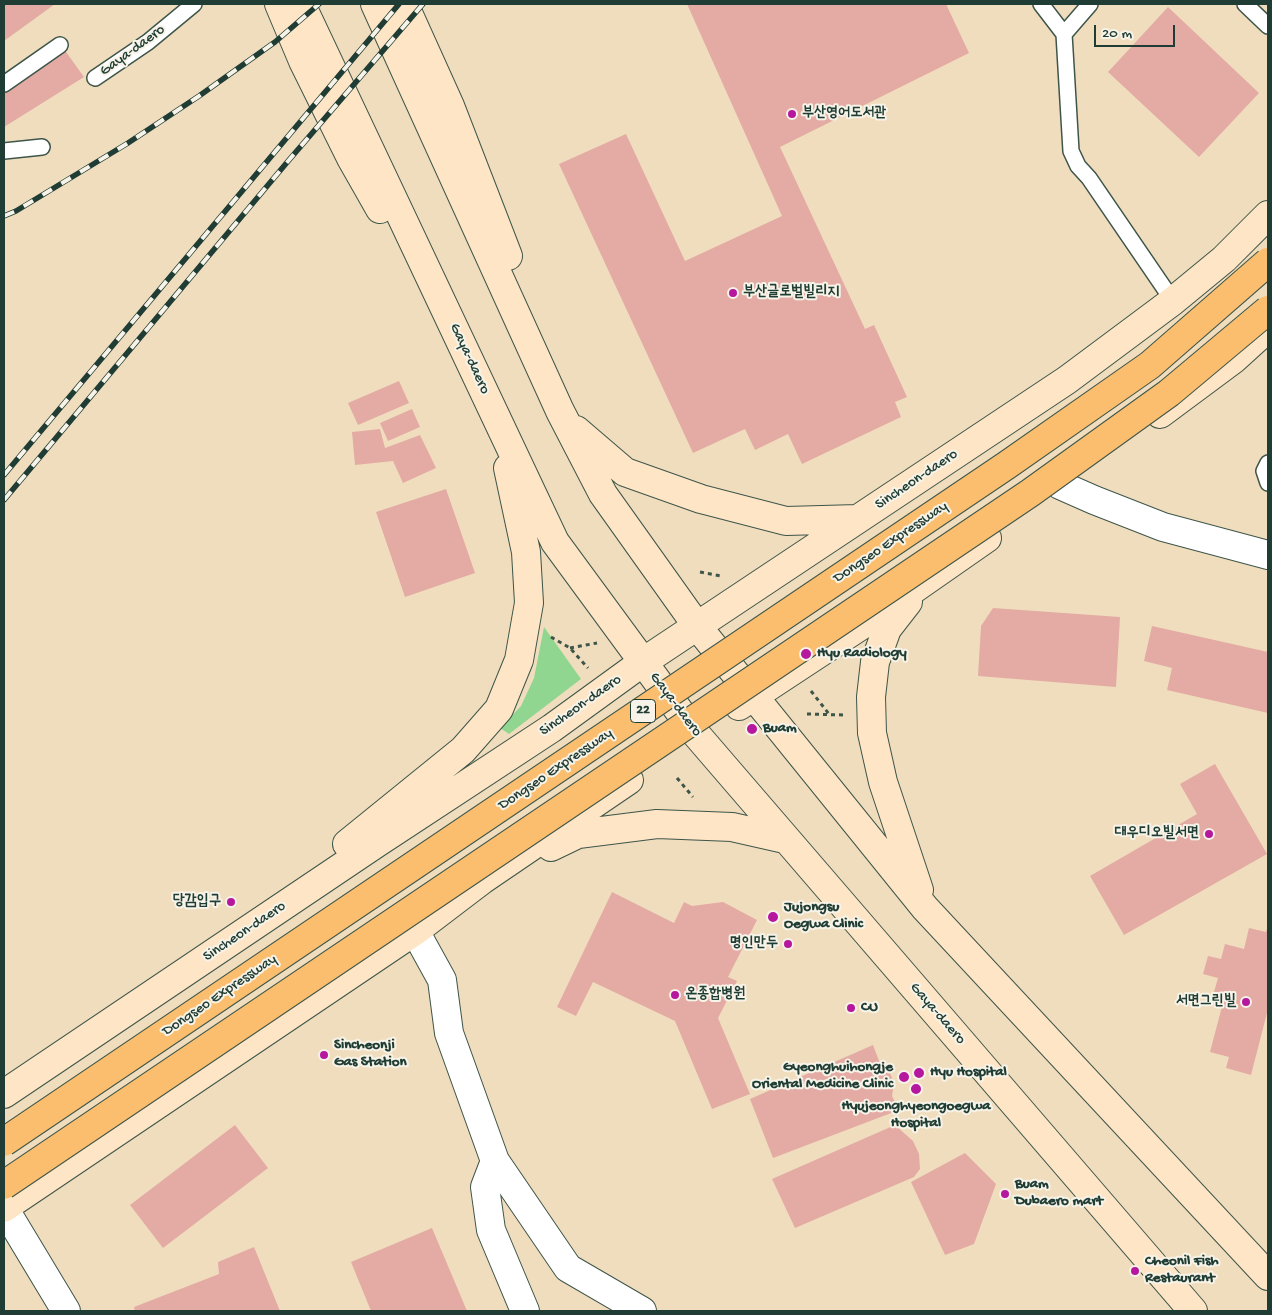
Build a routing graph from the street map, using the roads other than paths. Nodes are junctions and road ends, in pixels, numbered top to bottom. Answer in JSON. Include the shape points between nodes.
{"nodes":[{"id":1,"x":194,"y":4,"type":"edge"},
{"id":2,"x":279,"y":4,"type":"edge"},
{"id":3,"x":301,"y":4,"type":"edge"},
{"id":4,"x":375,"y":4,"type":"edge"},
{"id":5,"x":404,"y":4,"type":"edge"},
{"id":6,"x":1041,"y":4,"type":"edge"},
{"id":7,"x":1090,"y":4,"type":"edge"},
{"id":8,"x":1245,"y":4,"type":"edge"},
{"id":9,"x":1268,"y":26,"type":"edge"},
{"id":10,"x":1064,"y":34,"type":"junction"},
{"id":11,"x":60,"y":46,"type":"dead end"},
{"id":12,"x":95,"y":78,"type":"dead end"},
{"id":13,"x":4,"y":84,"type":"edge"},
{"id":14,"x":42,"y":147,"type":"dead end"},
{"id":15,"x":4,"y":151,"type":"edge"},
{"id":16,"x":1268,"y":215,"type":"edge"},
{"id":17,"x":1268,"y":262,"type":"edge"},
{"id":18,"x":1173,"y":301,"type":"junction"},
{"id":19,"x":1268,"y":310,"type":"edge"},
{"id":20,"x":1268,"y":328,"type":"edge"},
{"id":21,"x":560,"y":410,"type":"junction"},
{"id":22,"x":499,"y":422,"type":"junction"},
{"id":23,"x":1268,"y":463,"type":"edge"},
{"id":24,"x":1268,"y":484,"type":"edge"},
{"id":25,"x":1060,"y":485,"type":"junction"},
{"id":26,"x":858,"y":519,"type":"junction"},
{"id":27,"x":1268,"y":555,"type":"edge"},
{"id":28,"x":921,"y":585,"type":"junction"},
{"id":29,"x":697,"y":626,"type":"junction"},
{"id":30,"x":643,"y":662,"type":"junction"},
{"id":31,"x":753,"y":696,"type":"junction"},
{"id":32,"x":696,"y":734,"type":"junction"},
{"id":33,"x":785,"y":839,"type":"junction"},
{"id":34,"x":482,"y":880,"type":"junction"},
{"id":35,"x":304,"y":892,"type":"junction"},
{"id":36,"x":925,"y":908,"type":"junction"},
{"id":37,"x":415,"y":931,"type":"junction"},
{"id":38,"x":4,"y":1094,"type":"edge"},
{"id":39,"x":4,"y":1142,"type":"edge"},
{"id":40,"x":495,"y":1161,"type":"junction"},
{"id":41,"x":4,"y":1185,"type":"edge"},
{"id":42,"x":4,"y":1208,"type":"edge"},
{"id":43,"x":1268,"y":1276,"type":"edge"},
{"id":44,"x":1187,"y":1309,"type":"edge"},
{"id":45,"x":66,"y":1311,"type":"edge"},
{"id":46,"x":525,"y":1311,"type":"edge"},
{"id":47,"x":642,"y":1311,"type":"edge"}],
"edges":[{"from":1,"to":12,"type":"lane","name":"Gaya-daero","via":[[148,42]]},
{"from":2,"to":22,"type":"main road","via":[[351,158]]},
{"from":3,"to":22,"type":"main road","name":"Gaya-daero"},
{"from":4,"to":21,"type":"main road"},
{"from":5,"to":21,"type":"main road","via":[[450,106],[508,254]]},
{"from":6,"to":10,"type":"lane"},
{"from":7,"to":10,"type":"lane"},
{"from":8,"to":9,"type":"lane"},
{"from":10,"to":18,"type":"lane","via":[[1071,151],[1078,166]]},
{"from":11,"to":13,"type":"lane"},
{"from":14,"to":15,"type":"lane"},
{"from":16,"to":18,"type":"main road","name":"Sincheon-daero","via":[[1224,259]]},
{"from":17,"to":39,"type":"highway","name":"Dongseo Expressway","number":"22","bridge":true,"via":[[1150,365],[1023,454]]},
{"from":18,"to":26,"type":"main road","name":"Sincheon-daero","via":[[1067,380]]},
{"from":19,"to":41,"type":"highway","number":"22","bridge":true,"via":[[1169,393],[1030,493]]},
{"from":20,"to":25,"type":"main road","via":[[1186,396]]},
{"from":21,"to":26,"type":"main road","via":[[574,429],[625,472],[633,475],[701,499],[786,521]]},
{"from":21,"to":29,"type":"main road","via":[[603,494]]},
{"from":22,"to":30,"type":"main road","name":"Gaya-daero","via":[[555,542]]},
{"from":22,"to":35,"type":"main road","via":[[526,552],[530,603],[519,660],[499,709],[463,750],[350,841]]},
{"from":23,"to":24,"type":"lane","via":[[1264,471]]},
{"from":25,"to":27,"type":"street","via":[[1163,527]]},
{"from":25,"to":28,"type":"main road"},
{"from":26,"to":29,"type":"main road","name":"Sincheon-daero"},
{"from":28,"to":31,"type":"main road"},
{"from":28,"to":36,"type":"main road","via":[[887,629],[875,662],[871,697],[872,733],[883,782]]},
{"from":29,"to":30,"type":"main road","name":"Sincheon-daero"},
{"from":29,"to":31,"type":"main road"},
{"from":30,"to":32,"type":"main road","name":"Gaya-daero"},
{"from":30,"to":35,"type":"main road","name":"Sincheon-daero","via":[[552,728]]},
{"from":31,"to":32,"type":"main road"},
{"from":31,"to":36,"type":"main road"},
{"from":32,"to":33,"type":"main road","name":"Gaya-daero"},
{"from":32,"to":34,"type":"main road"},
{"from":33,"to":34,"type":"main road","via":[[732,827],[657,824],[578,834]]},
{"from":33,"to":44,"type":"main road","name":"Gaya-daero"},
{"from":34,"to":37,"type":"main road"},
{"from":35,"to":38,"type":"main road","name":"Sincheon-daero"},
{"from":36,"to":43,"type":"main road"},
{"from":37,"to":40,"type":"street","via":[[442,980],[449,1033]]},
{"from":37,"to":42,"type":"main road"},
{"from":40,"to":46,"type":"street","via":[[485,1187],[491,1230]]},
{"from":40,"to":47,"type":"street","via":[[568,1268]]},
{"from":42,"to":45,"type":"street"}]}
